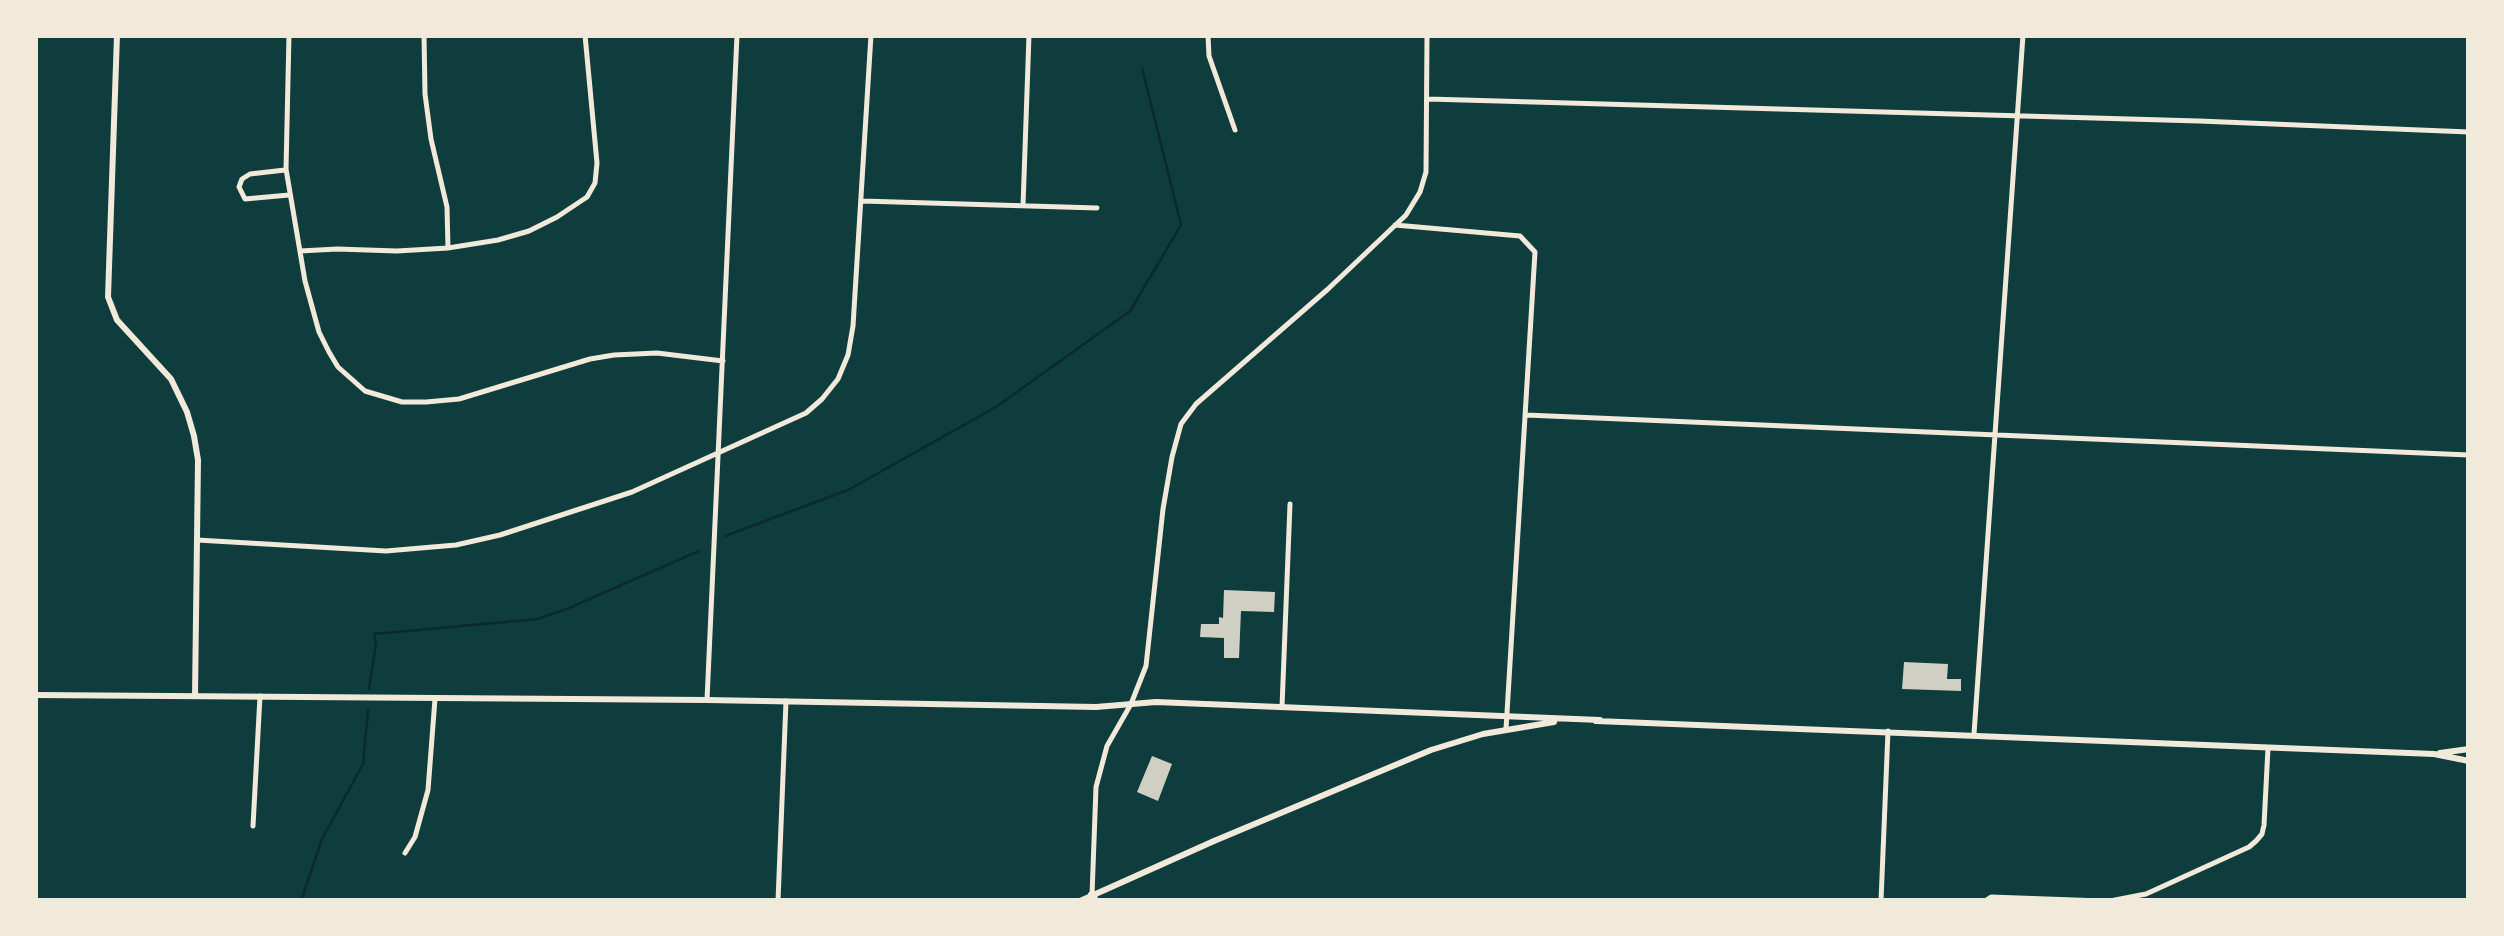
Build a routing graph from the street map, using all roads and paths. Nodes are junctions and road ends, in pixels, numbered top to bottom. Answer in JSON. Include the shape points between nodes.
{"nodes":[{"id":1,"x":117,"y":35,"type":"edge"},
{"id":2,"x":289,"y":35,"type":"edge"},
{"id":3,"x":424,"y":35,"type":"edge"},
{"id":4,"x":585,"y":35,"type":"edge"},
{"id":5,"x":737,"y":35,"type":"edge"},
{"id":6,"x":871,"y":35,"type":"edge"},
{"id":7,"x":1030,"y":35,"type":"edge"},
{"id":8,"x":1208,"y":35,"type":"edge"},
{"id":9,"x":1427,"y":35,"type":"edge"},
{"id":10,"x":2023,"y":35,"type":"edge"},
{"id":11,"x":1428,"y":99,"type":"junction"},
{"id":12,"x":2016,"y":118,"type":"junction"},
{"id":13,"x":1235,"y":130,"type":"dead end"},
{"id":14,"x":2469,"y":132,"type":"edge"},
{"id":15,"x":286,"y":170,"type":"junction"},
{"id":16,"x":289,"y":195,"type":"junction"},
{"id":17,"x":862,"y":202,"type":"junction"},
{"id":18,"x":1024,"y":206,"type":"junction"},
{"id":19,"x":1097,"y":208,"type":"dead end"},
{"id":20,"x":1395,"y":226,"type":"junction"},
{"id":21,"x":448,"y":248,"type":"junction"},
{"id":22,"x":300,"y":251,"type":"junction"},
{"id":23,"x":722,"y":361,"type":"junction"},
{"id":24,"x":1526,"y":415,"type":"junction"},
{"id":25,"x":1994,"y":434,"type":"junction"},
{"id":26,"x":718,"y":453,"type":"junction"},
{"id":27,"x":2469,"y":455,"type":"edge"},
{"id":28,"x":1290,"y":504,"type":"dead end"},
{"id":29,"x":197,"y":540,"type":"junction"},
{"id":30,"x":35,"y":694,"type":"edge"},
{"id":31,"x":195,"y":696,"type":"junction"},
{"id":32,"x":260,"y":696,"type":"junction"},
{"id":33,"x":435,"y":699,"type":"junction"},
{"id":34,"x":707,"y":700,"type":"junction"},
{"id":35,"x":786,"y":702,"type":"junction"},
{"id":36,"x":1132,"y":704,"type":"junction"},
{"id":37,"x":1282,"y":706,"type":"junction"},
{"id":38,"x":1506,"y":715,"type":"junction"},
{"id":39,"x":1600,"y":720,"type":"junction"},
{"id":40,"x":1506,"y":730,"type":"junction"},
{"id":41,"x":1888,"y":731,"type":"junction"},
{"id":42,"x":1974,"y":734,"type":"junction"},
{"id":43,"x":2268,"y":748,"type":"junction"},
{"id":44,"x":2469,"y":748,"type":"edge"},
{"id":45,"x":2434,"y":754,"type":"junction"},
{"id":46,"x":2469,"y":760,"type":"edge"},
{"id":47,"x":253,"y":826,"type":"dead end"},
{"id":48,"x":405,"y":853,"type":"dead end"},
{"id":49,"x":1093,"y":899,"type":"edge"},
{"id":50,"x":778,"y":901,"type":"edge"},
{"id":51,"x":1080,"y":901,"type":"edge"},
{"id":52,"x":1881,"y":901,"type":"edge"},
{"id":53,"x":1985,"y":901,"type":"edge"},
{"id":54,"x":2102,"y":901,"type":"edge"},
{"id":55,"x":2110,"y":901,"type":"edge"}],
"edges":[{"from":1,"to":29,"type":"street","via":[[108,297],[117,320],[171,379],[187,412],[198,460]]},
{"from":2,"to":15,"type":"street"},
{"from":3,"to":21,"type":"street","via":[[425,94],[448,207]]},
{"from":4,"to":21,"type":"street","via":[[598,163],[587,198],[528,231]]},
{"from":5,"to":23,"type":"street"},
{"from":6,"to":17,"type":"street"},
{"from":7,"to":18,"type":"street"},
{"from":8,"to":13,"type":"street"},
{"from":9,"to":11,"type":"street"},
{"from":10,"to":12,"type":"street"},
{"from":11,"to":12,"type":"street"},
{"from":11,"to":20,"type":"street","via":[[1426,172]]},
{"from":12,"to":14,"type":"street"},
{"from":12,"to":25,"type":"street"},
{"from":15,"to":16,"type":"street"},
{"from":15,"to":16,"type":"street","via":[[250,174],[238,187],[244,199]]},
{"from":16,"to":22,"type":"street"},
{"from":17,"to":18,"type":"street"},
{"from":17,"to":26,"type":"street","via":[[853,326],[838,379],[806,413]]},
{"from":18,"to":19,"type":"street"},
{"from":20,"to":24,"type":"street","via":[[1520,236],[1535,252]]},
{"from":20,"to":36,"type":"street","via":[[1181,424],[1163,508],[1149,650]]},
{"from":21,"to":22,"type":"street"},
{"from":22,"to":23,"type":"street","via":[[318,332],[338,367],[365,391],[402,402],[459,399],[614,355]]},
{"from":23,"to":26,"type":"street"},
{"from":24,"to":25,"type":"street"},
{"from":24,"to":38,"type":"street"},
{"from":25,"to":27,"type":"street"},
{"from":25,"to":42,"type":"street"},
{"from":26,"to":29,"type":"street","via":[[632,492],[456,545],[386,551]]},
{"from":26,"to":34,"type":"street"},
{"from":28,"to":37,"type":"street"},
{"from":29,"to":31,"type":"street"},
{"from":30,"to":31,"type":"street"},
{"from":31,"to":32,"type":"street"},
{"from":32,"to":33,"type":"street"},
{"from":32,"to":47,"type":"street"},
{"from":33,"to":34,"type":"street"},
{"from":33,"to":48,"type":"street","via":[[428,790]]},
{"from":34,"to":35,"type":"street"},
{"from":35,"to":36,"type":"street"},
{"from":35,"to":50,"type":"street"},
{"from":36,"to":37,"type":"street"},
{"from":36,"to":49,"type":"street","via":[[1100,766]]},
{"from":37,"to":38,"type":"street"},
{"from":38,"to":39,"type":"street"},
{"from":38,"to":40,"type":"street"},
{"from":39,"to":40,"type":"street"},
{"from":39,"to":41,"type":"street"},
{"from":40,"to":49,"type":"street","via":[[1419,754]]},
{"from":41,"to":42,"type":"street"},
{"from":41,"to":52,"type":"street"},
{"from":42,"to":43,"type":"street"},
{"from":43,"to":45,"type":"street"},
{"from":43,"to":55,"type":"street","via":[[2264,825],[2249,848],[2146,894]]},
{"from":44,"to":45,"type":"street"},
{"from":45,"to":46,"type":"street"},
{"from":49,"to":51,"type":"street"},
{"from":53,"to":54,"type":"street"}]}
